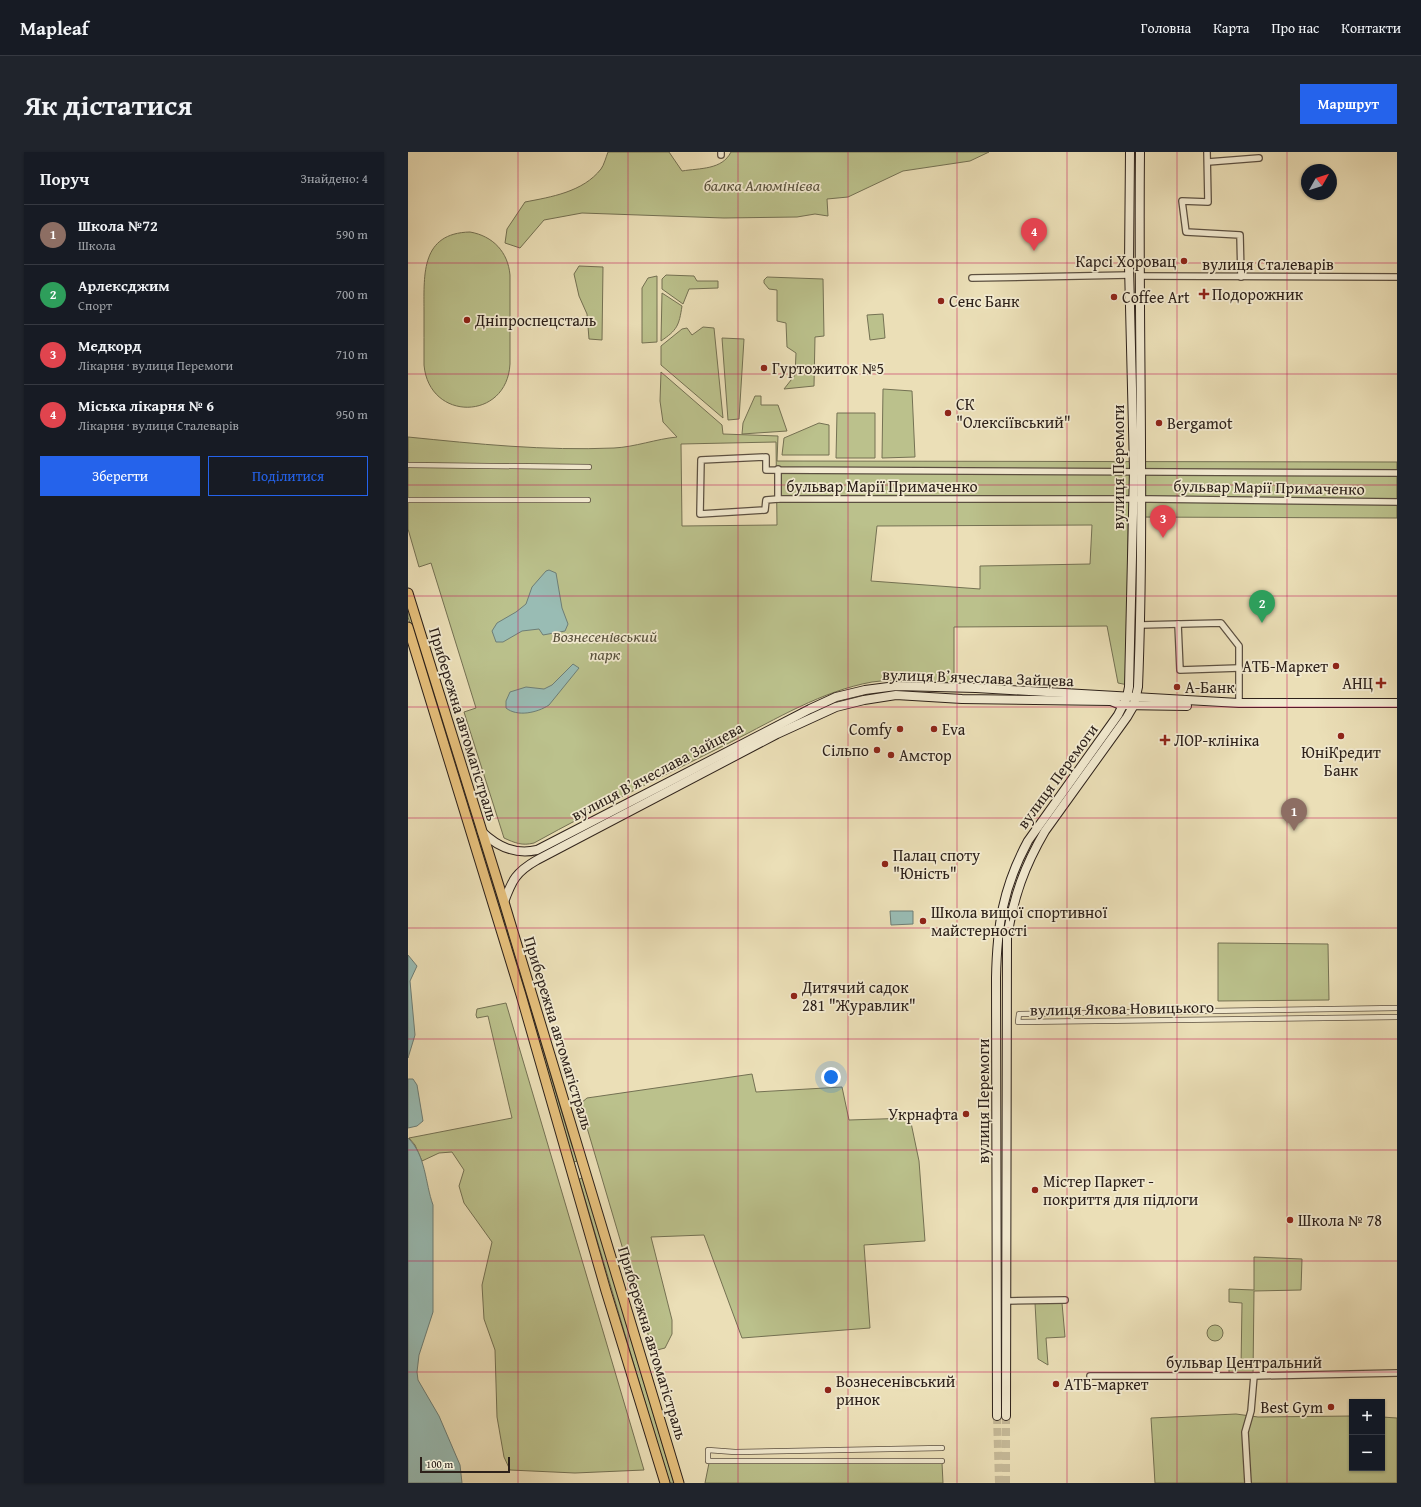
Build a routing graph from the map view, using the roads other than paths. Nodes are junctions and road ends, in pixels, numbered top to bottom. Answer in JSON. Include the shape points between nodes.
{"nodes":[{"id":1,"x":1130,"y":152,"type":"edge"},
{"id":2,"x":1140,"y":152,"type":"edge"},
{"id":3,"x":1207,"y":152,"type":"edge"},
{"id":4,"x":1258,"y":158,"type":"dead end"},
{"id":5,"x":1208,"y":162,"type":"junction"},
{"id":6,"x":1130,"y":275,"type":"junction"},
{"id":7,"x":1139,"y":276,"type":"junction"},
{"id":8,"x":1241,"y":277,"type":"junction"},
{"id":9,"x":1397,"y":277,"type":"edge"},
{"id":10,"x":972,"y":278,"type":"dead end"},
{"id":11,"x":408,"y":465,"type":"edge"},
{"id":12,"x":589,"y":467,"type":"dead end"},
{"id":13,"x":778,"y":469,"type":"junction"},
{"id":14,"x":1138,"y":471,"type":"junction"},
{"id":15,"x":1397,"y":473,"type":"edge"},
{"id":16,"x":778,"y":499,"type":"junction"},
{"id":17,"x":1137,"y":499,"type":"junction"},
{"id":18,"x":408,"y":500,"type":"edge"},
{"id":19,"x":588,"y":500,"type":"dead end"},
{"id":20,"x":1397,"y":502,"type":"edge"},
{"id":21,"x":408,"y":593,"type":"edge"},
{"id":22,"x":1178,"y":624,"type":"junction"},
{"id":23,"x":1140,"y":625,"type":"junction"},
{"id":24,"x":408,"y":627,"type":"edge"},
{"id":25,"x":1239,"y":668,"type":"junction"},
{"id":26,"x":1130,"y":701,"type":"junction"},
{"id":27,"x":1239,"y":703,"type":"junction"},
{"id":28,"x":1397,"y":703,"type":"edge"},
{"id":29,"x":1397,"y":707,"type":"edge"},
{"id":30,"x":482,"y":832,"type":"junction"},
{"id":31,"x":1007,"y":887,"type":"junction"},
{"id":32,"x":1017,"y":891,"type":"junction"},
{"id":33,"x":504,"y":902,"type":"junction"},
{"id":34,"x":1002,"y":905,"type":"junction"},
{"id":35,"x":1012,"y":909,"type":"junction"},
{"id":36,"x":1397,"y":1008,"type":"edge"},
{"id":37,"x":1397,"y":1017,"type":"edge"},
{"id":38,"x":583,"y":1161,"type":"junction"},
{"id":39,"x":571,"y":1168,"type":"junction"},
{"id":40,"x":588,"y":1177,"type":"junction"},
{"id":41,"x":575,"y":1179,"type":"junction"},
{"id":42,"x":1065,"y":1300,"type":"dead end"},
{"id":43,"x":1006,"y":1301,"type":"junction"},
{"id":44,"x":1397,"y":1373,"type":"edge"},
{"id":45,"x":1090,"y":1376,"type":"dead end"},
{"id":46,"x":1254,"y":1376,"type":"junction"},
{"id":47,"x":942,"y":1448,"type":"dead end"},
{"id":48,"x":942,"y":1461,"type":"dead end"},
{"id":49,"x":665,"y":1483,"type":"edge"},
{"id":50,"x":679,"y":1483,"type":"edge"},
{"id":51,"x":1248,"y":1483,"type":"edge"}],
"edges":[{"from":1,"to":6,"type":"main road","name":"вулиця Перемоги"},
{"from":2,"to":7,"type":"main road","name":"вулиця Перемоги"},
{"from":3,"to":5,"type":"street"},
{"from":4,"to":5,"type":"street"},
{"from":5,"to":8,"type":"street","via":[[1208,202],[1182,200],[1186,232],[1240,235]]},
{"from":6,"to":10,"type":"street"},
{"from":6,"to":14,"type":"main road","name":"вулиця Перемоги"},
{"from":7,"to":8,"type":"street","name":"вулиця Сталеварів"},
{"from":7,"to":14,"type":"main road","name":"вулиця Перемоги"},
{"from":8,"to":9,"type":"street","name":"вулиця Сталеварів"},
{"from":11,"to":12,"type":"street"},
{"from":13,"to":14,"type":"street","name":"бульвар Марії Примаченко"},
{"from":13,"to":16,"type":"street","name":"бульвар Марії Примаченко"},
{"from":13,"to":16,"type":"street","via":[[766,470],[766,457],[701,460],[700,514],[765,510],[766,500]]},
{"from":14,"to":15,"type":"street","name":"бульвар Марії Примаченко"},
{"from":14,"to":17,"type":"main road","name":"вулиця Перемоги"},
{"from":16,"to":17,"type":"street","name":"бульвар Марії Примаченко"},
{"from":17,"to":20,"type":"street","name":"бульвар Марії Примаченко"},
{"from":17,"to":23,"type":"main road","name":"вулиця Перемоги"},
{"from":17,"to":26,"type":"main road","name":"вулиця Перемоги"},
{"from":18,"to":19,"type":"street"},
{"from":21,"to":30,"type":"main road","name":"Прибережна автомагістраль"},
{"from":22,"to":23,"type":"street"},
{"from":22,"to":25,"type":"street","via":[[1220,624],[1239,646]]},
{"from":22,"to":25,"type":"street","via":[[1180,670]]},
{"from":23,"to":26,"type":"main road","name":"вулиця Перемоги","via":[[1138,688]]},
{"from":24,"to":39,"type":"main road","name":"Прибережна автомагістраль"},
{"from":25,"to":27,"type":"street"},
{"from":26,"to":27,"type":"main road","name":"вулиця Вʼячеслава Зайцева"},
{"from":26,"to":29,"type":"main road","name":"вулиця Вʼячеслава Зайцева"},
{"from":26,"to":30,"type":"main road","name":"вулиця Вʼячеслава Зайцева","via":[[976,688],[896,686],[865,690],[836,697],[803,712],[537,850],[526,852],[503,848]]},
{"from":26,"to":31,"type":"main road","name":"вулиця Перемоги","via":[[1028,841],[1016,862]]},
{"from":26,"to":32,"type":"main road","name":"вулиця Перемоги","via":[[1127,717],[1045,831]]},
{"from":26,"to":33,"type":"main road","name":"вулиця Вʼячеслава Зайцева","via":[[962,700],[896,695],[836,707],[784,731],[536,860],[522,869],[512,881]]},
{"from":27,"to":28,"type":"main road","name":"вулиця Вʼячеслава Зайцева"},
{"from":30,"to":33,"type":"main road","name":"Прибережна автомагістраль"},
{"from":31,"to":32,"type":"main road","via":[[1010,893]]},
{"from":31,"to":34,"type":"main road","name":"вулиця Перемоги"},
{"from":32,"to":35,"type":"main road","name":"вулиця Перемоги"},
{"from":33,"to":38,"type":"main road","name":"Прибережна автомагістраль"},
{"from":34,"to":35,"type":"main road","via":[[1007,904]]},
{"from":34,"to":43,"type":"main road","name":"вулиця Перемоги","via":[[997,938],[996,978],[1002,1416]]},
{"from":35,"to":43,"type":"main road","name":"вулиця Перемоги","via":[[1005,963]]},
{"from":36,"to":37,"type":"street","name":"вулиця Якова Новицького","via":[[1019,1014],[1018,1022]]},
{"from":38,"to":39,"type":"main road","via":[[580,1170],[575,1172]]},
{"from":38,"to":40,"type":"main road","name":"Прибережна автомагістраль"},
{"from":39,"to":41,"type":"main road","name":"Прибережна автомагістраль"},
{"from":40,"to":41,"type":"main road","via":[[576,1175]]},
{"from":40,"to":50,"type":"main road","name":"Прибережна автомагістраль"},
{"from":41,"to":49,"type":"main road","name":"Прибережна автомагістраль"},
{"from":42,"to":43,"type":"street"},
{"from":44,"to":46,"type":"street","name":"бульвар Центральний"},
{"from":45,"to":46,"type":"street","name":"бульвар Центральний"},
{"from":46,"to":51,"type":"street","via":[[1251,1412],[1245,1432]]},
{"from":47,"to":48,"type":"street","via":[[735,1452],[708,1450],[708,1461]]}]}
